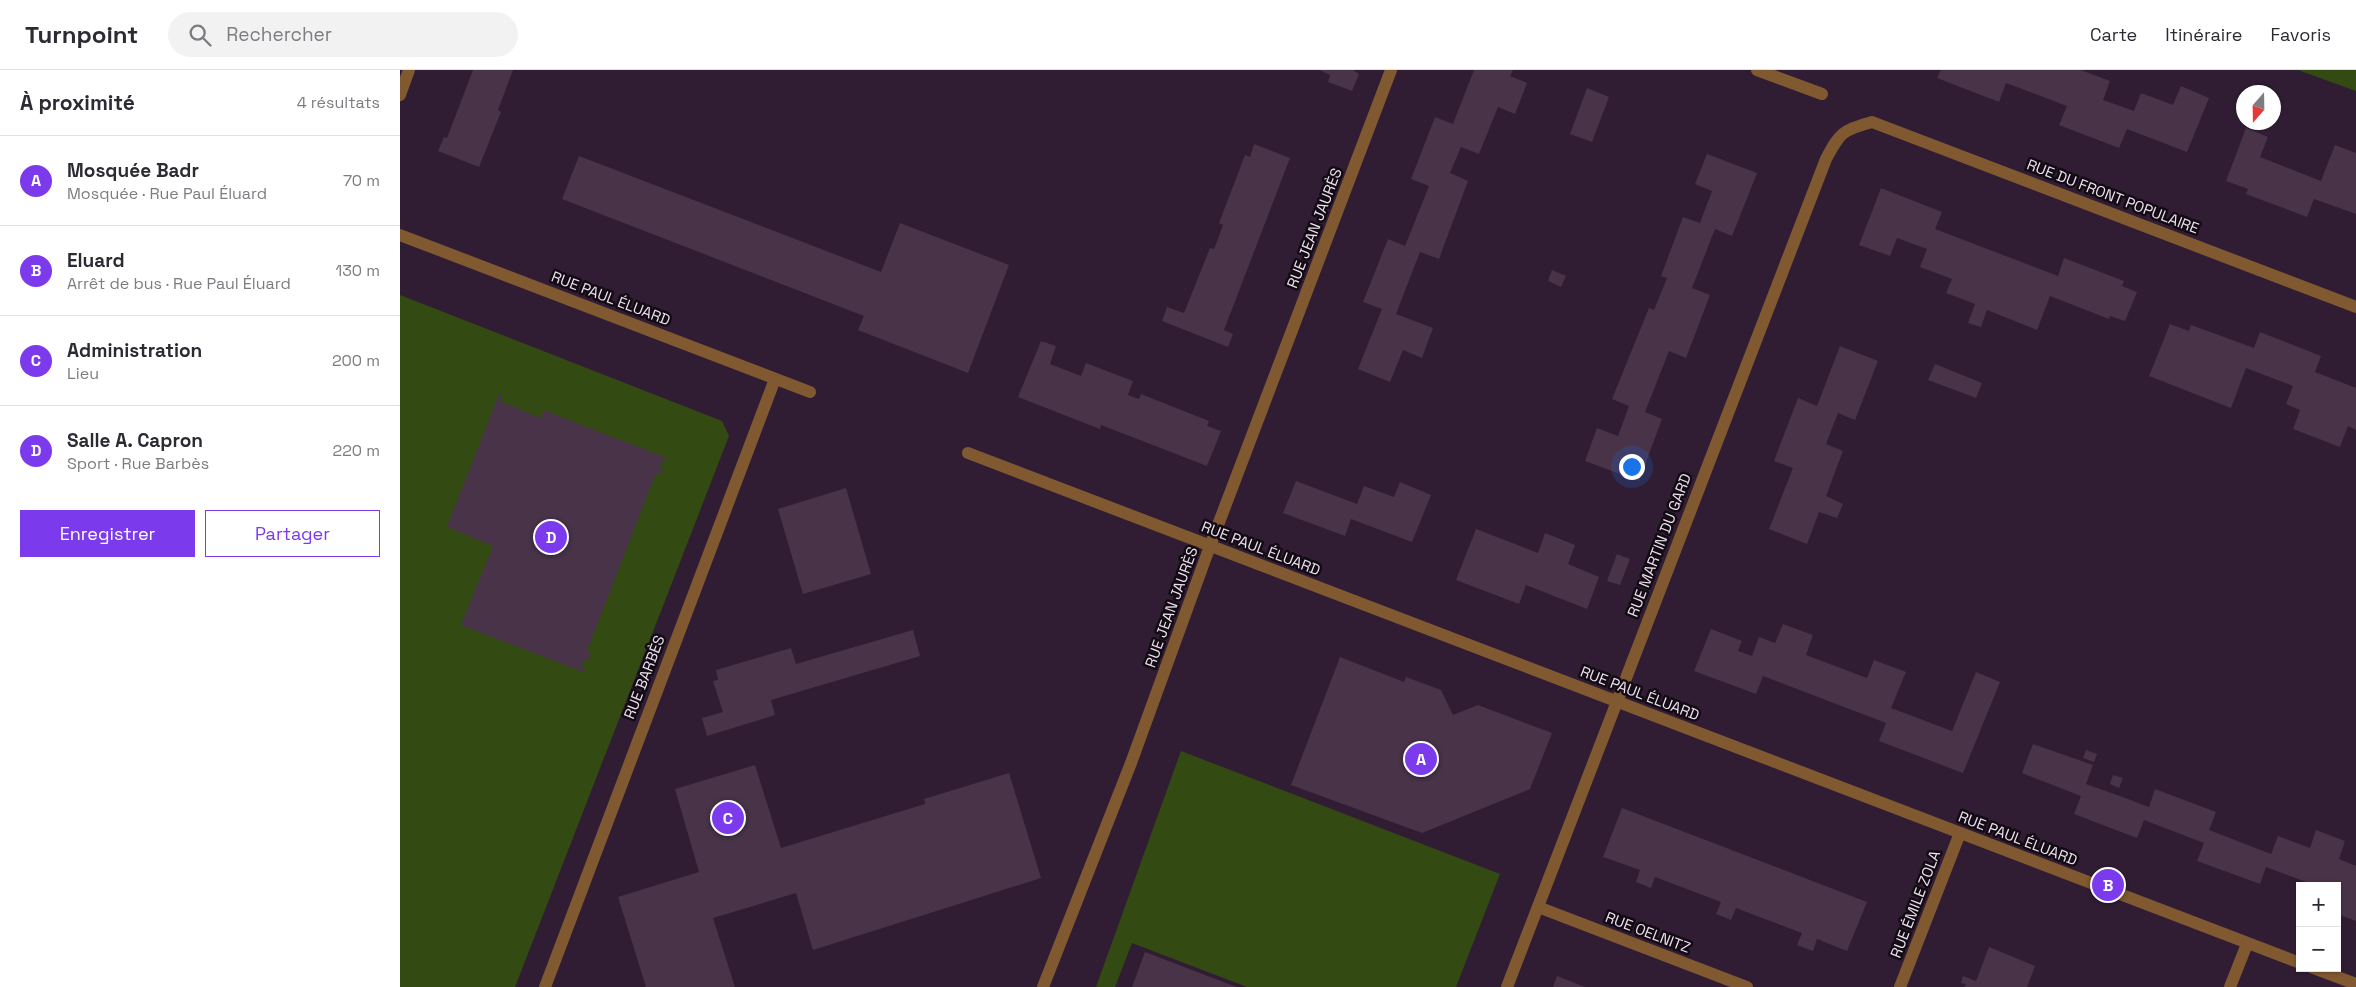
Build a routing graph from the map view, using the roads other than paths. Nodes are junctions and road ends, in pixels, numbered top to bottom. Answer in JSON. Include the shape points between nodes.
{"nodes":[{"id":1,"x":409,"y":70,"type":"edge"},
{"id":2,"x":1391,"y":70,"type":"edge"},
{"id":3,"x":1757,"y":70,"type":"edge"},
{"id":4,"x":1822,"y":94,"type":"dead end"},
{"id":5,"x":400,"y":95,"type":"edge"},
{"id":6,"x":1856,"y":126,"type":"joint"},
{"id":7,"x":400,"y":235,"type":"edge"},
{"id":8,"x":2356,"y":307,"type":"edge"},
{"id":9,"x":775,"y":379,"type":"junction"},
{"id":10,"x":810,"y":392,"type":"dead end"},
{"id":11,"x":968,"y":454,"type":"dead end"},
{"id":12,"x":1210,"y":546,"type":"junction"},
{"id":13,"x":1616,"y":702,"type":"junction"},
{"id":14,"x":1960,"y":833,"type":"junction"},
{"id":15,"x":1538,"y":907,"type":"junction"},
{"id":16,"x":2247,"y":944,"type":"junction"},
{"id":17,"x":2296,"y":962,"type":"edge"},
{"id":18,"x":2324,"y":972,"type":"edge"},
{"id":19,"x":2356,"y":984,"type":"edge"},
{"id":20,"x":545,"y":987,"type":"edge"},
{"id":21,"x":1043,"y":987,"type":"edge"},
{"id":22,"x":1508,"y":987,"type":"edge"},
{"id":23,"x":1747,"y":987,"type":"edge"},
{"id":24,"x":1900,"y":987,"type":"edge"},
{"id":25,"x":2230,"y":987,"type":"edge"}],
"edges":[{"from":1,"to":5,"type":"street"},
{"from":2,"to":12,"type":"street","name":"RUE JEAN JAURÈS"},
{"from":3,"to":4,"type":"street"},
{"from":6,"to":8,"type":"street","name":"RUE DU FRONT POPULAIRE","via":[[1872,122],[1892,129]]},
{"from":6,"to":13,"type":"street","name":"RUE MARTIN DU GARD","via":[[1838,136],[1826,159]]},
{"from":7,"to":9,"type":"street","name":"RUE PAUL ÉLUARD"},
{"from":9,"to":10,"type":"street","name":"RUE PAUL ÉLUARD"},
{"from":9,"to":20,"type":"street","name":"RUE BARBÈS"},
{"from":11,"to":12,"type":"street","name":"RUE PAUL ÉLUARD"},
{"from":12,"to":13,"type":"street","name":"RUE PAUL ÉLUARD"},
{"from":12,"to":21,"type":"street","name":"RUE JEAN JAURÈS","via":[[1131,763]]},
{"from":13,"to":14,"type":"street","name":"RUE PAUL ÉLUARD"},
{"from":13,"to":15,"type":"street","name":"RUE MARTIN DU GARD"},
{"from":14,"to":16,"type":"street","name":"RUE PAUL ÉLUARD"},
{"from":14,"to":24,"type":"street","name":"RUE ÉMILE ZOLA"},
{"from":15,"to":22,"type":"street","name":"RUE MARTIN DU GARD"},
{"from":15,"to":23,"type":"street","name":"RUE OELNITZ"},
{"from":16,"to":17,"type":"street","name":"RUE PAUL ÉLUARD"},
{"from":16,"to":25,"type":"street"},
{"from":18,"to":19,"type":"street"}]}
